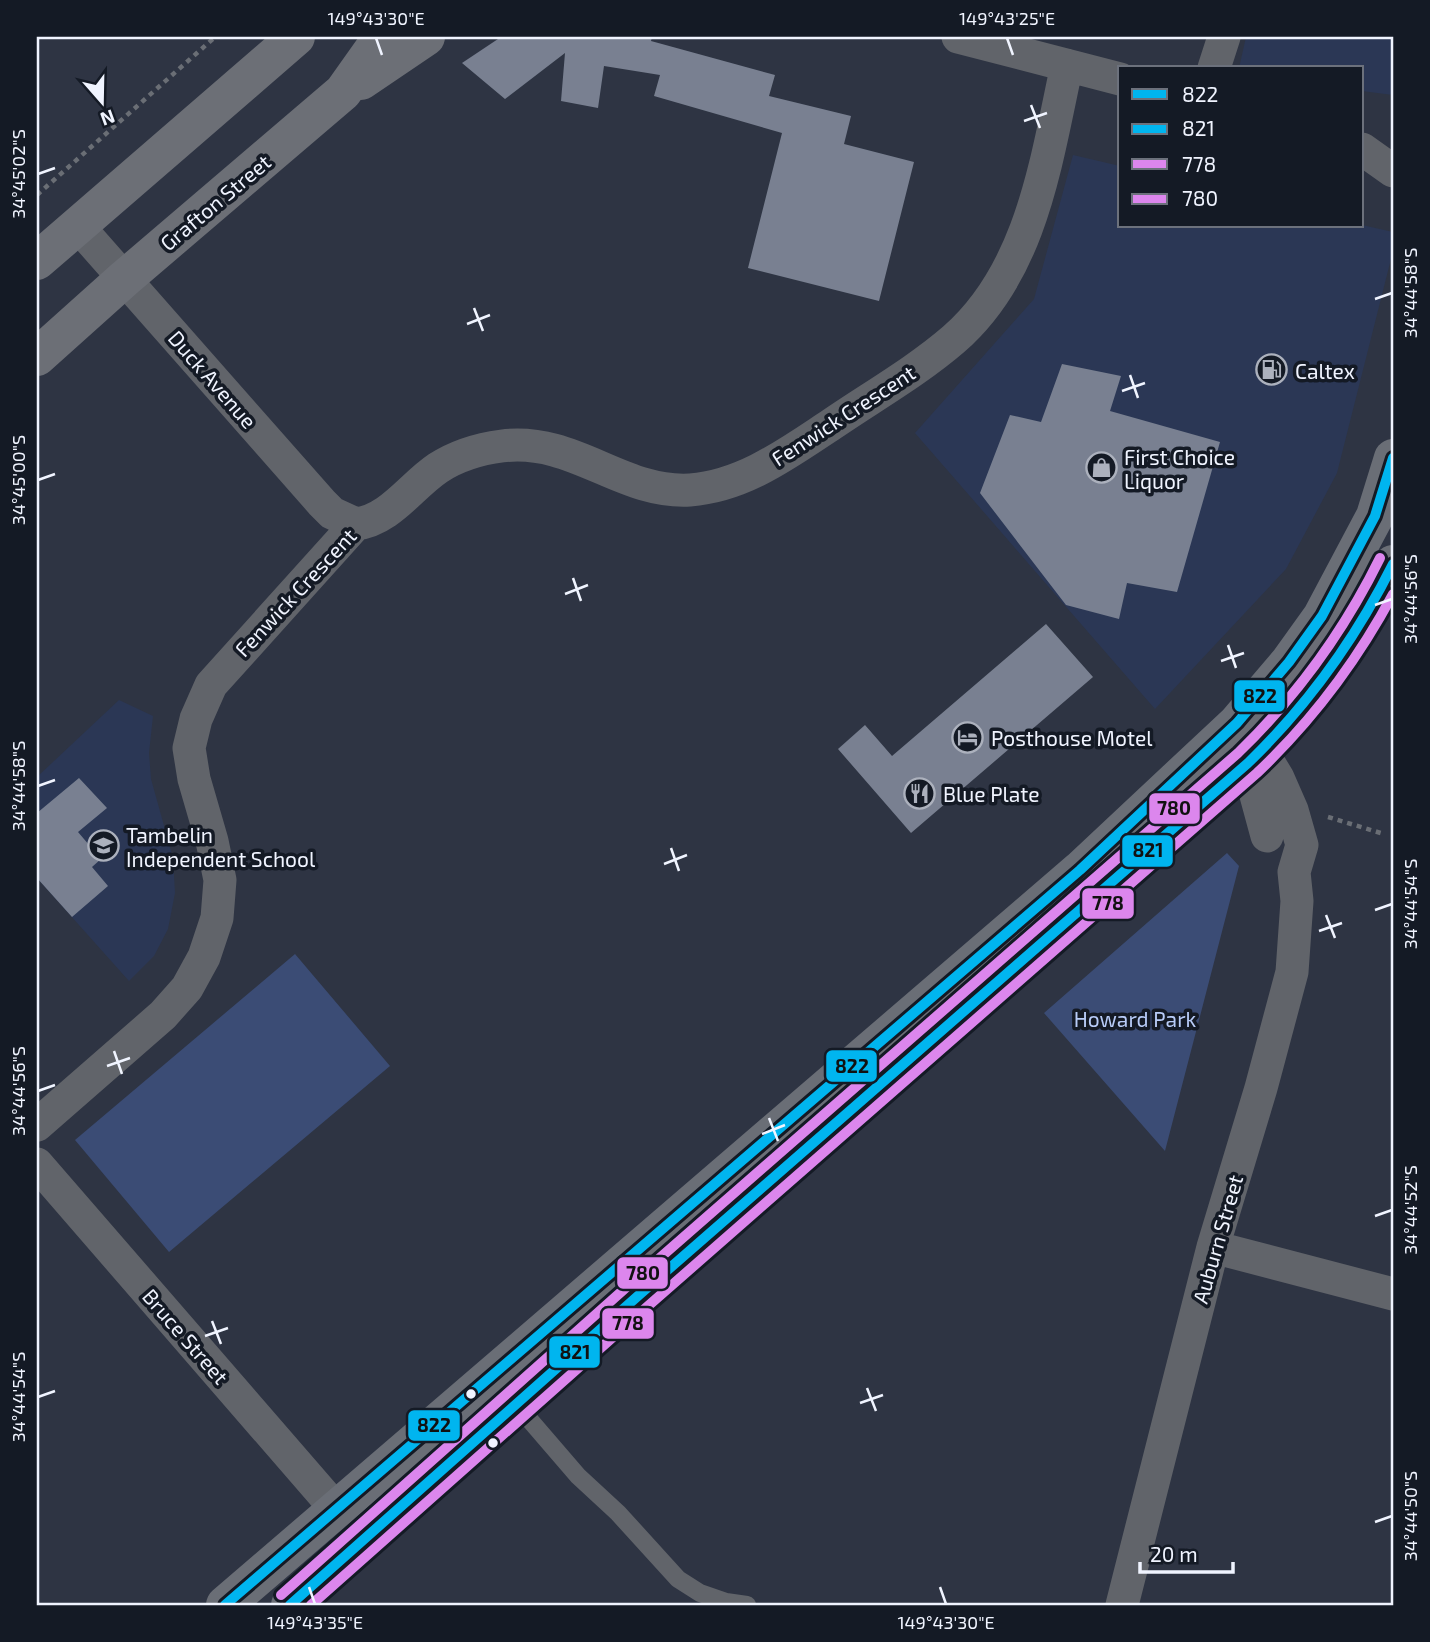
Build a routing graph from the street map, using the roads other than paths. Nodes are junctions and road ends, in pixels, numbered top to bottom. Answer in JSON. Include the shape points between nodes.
{"nodes":[{"id":1,"x":296,"y":37,"type":"edge"},
{"id":2,"x":382,"y":37,"type":"edge"},
{"id":3,"x":426,"y":37,"type":"edge"},
{"id":4,"x":958,"y":37,"type":"edge"},
{"id":5,"x":1224,"y":37,"type":"edge"},
{"id":6,"x":1067,"y":65,"type":"junction"},
{"id":7,"x":1215,"y":66,"type":"edge"},
{"id":8,"x":1118,"y":78,"type":"edge"},
{"id":9,"x":343,"y":92,"type":"junction"},
{"id":10,"x":1393,"y":146,"type":"edge"},
{"id":11,"x":1364,"y":148,"type":"edge"},
{"id":12,"x":1364,"y":149,"type":"edge"},
{"id":13,"x":1393,"y":171,"type":"edge"},
{"id":14,"x":77,"y":225,"type":"junction"},
{"id":15,"x":37,"y":261,"type":"edge"},
{"id":16,"x":124,"y":279,"type":"junction"},
{"id":17,"x":37,"y":357,"type":"edge"},
{"id":18,"x":1393,"y":458,"type":"edge"},
{"id":19,"x":356,"y":524,"type":"junction"},
{"id":20,"x":1393,"y":564,"type":"edge"},
{"id":21,"x":1241,"y":756,"type":"junction"},
{"id":22,"x":1294,"y":872,"type":"junction"},
{"id":23,"x":37,"y":1125,"type":"edge"},
{"id":24,"x":37,"y":1164,"type":"edge"},
{"id":25,"x":1213,"y":1247,"type":"junction"},
{"id":26,"x":1393,"y":1294,"type":"edge"},
{"id":27,"x":516,"y":1404,"type":"junction"},
{"id":28,"x":337,"y":1509,"type":"junction"},
{"id":29,"x":225,"y":1605,"type":"edge"},
{"id":30,"x":290,"y":1605,"type":"edge"},
{"id":31,"x":747,"y":1605,"type":"edge"},
{"id":32,"x":1122,"y":1605,"type":"edge"}],
"edges":[{"from":1,"to":14,"type":"street"},
{"from":2,"to":9,"type":"street","name":"Grafton Street"},
{"from":3,"to":9,"type":"street"},
{"from":4,"to":6,"type":"street"},
{"from":5,"to":7,"type":"street"},
{"from":6,"to":8,"type":"street"},
{"from":6,"to":19,"type":"street","name":"Fenwick Crescent","via":[[1030,217],[996,291],[977,316],[928,360],[813,436],[744,477],[688,490],[631,481],[564,451],[538,445],[486,448],[437,469],[380,516]]},
{"from":9,"to":16,"type":"street","name":"Grafton Street"},
{"from":10,"to":11,"type":"street"},
{"from":12,"to":13,"type":"street"},
{"from":14,"to":15,"type":"street"},
{"from":14,"to":16,"type":"street","name":"Duck Avenue"},
{"from":16,"to":17,"type":"street","name":"Grafton Street"},
{"from":16,"to":19,"type":"street","name":"Duck Avenue","via":[[332,513]]},
{"from":18,"to":21,"type":"main road","via":[[1375,516],[1322,616],[1289,662]]},
{"from":19,"to":23,"type":"street","name":"Fenwick Crescent","via":[[211,685],[196,719],[190,748],[194,779],[220,880],[217,919],[204,957],[187,988],[163,1015]]},
{"from":20,"to":21,"type":"main road","via":[[1325,677],[1289,721]]},
{"from":21,"to":22,"type":"street","via":[[1266,836]]},
{"from":21,"to":22,"type":"street","name":"Auburn Street","via":[[1285,793],[1302,845]]},
{"from":21,"to":27,"type":"main road"},
{"from":21,"to":28,"type":"main road","via":[[1080,870]]},
{"from":22,"to":25,"type":"street","name":"Auburn Street","via":[[1297,901],[1292,972]]},
{"from":24,"to":28,"type":"street","name":"Bruce Street"},
{"from":25,"to":26,"type":"street"},
{"from":25,"to":32,"type":"street","name":"Auburn Street"},
{"from":27,"to":30,"type":"main road"},
{"from":27,"to":31,"type":"lane","via":[[678,1579],[700,1593]]},
{"from":28,"to":29,"type":"main road"}]}
